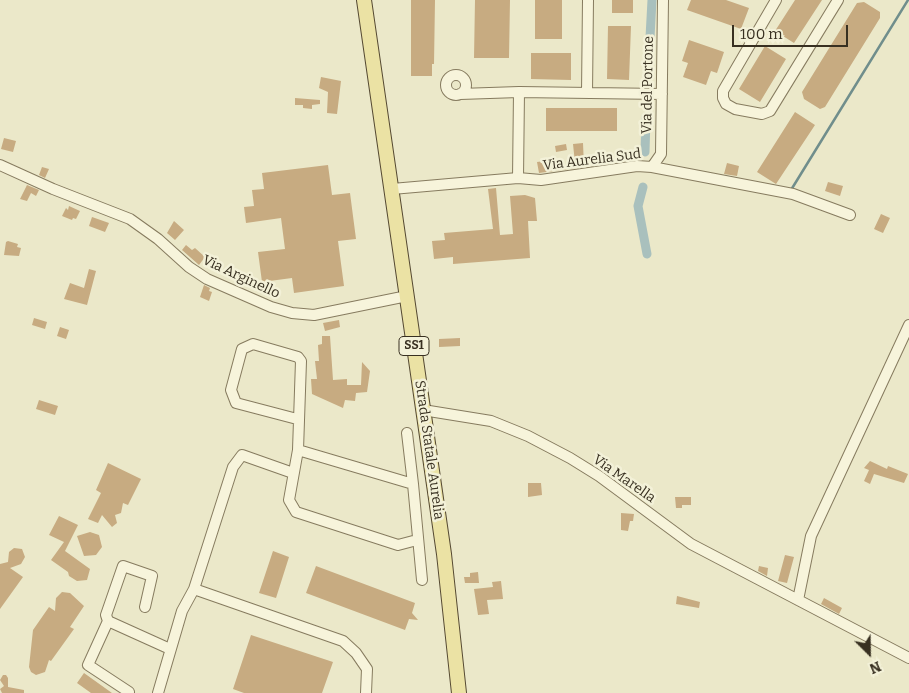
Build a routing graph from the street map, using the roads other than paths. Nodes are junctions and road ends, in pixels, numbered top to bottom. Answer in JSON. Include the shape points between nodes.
{"nodes":[{"id":1,"x":364,"y":0,"type":"edge"},
{"id":2,"x":588,"y":0,"type":"edge"},
{"id":3,"x":664,"y":0,"type":"edge"},
{"id":4,"x":776,"y":0,"type":"edge"},
{"id":5,"x":838,"y":0,"type":"edge"},
{"id":6,"x":519,"y":92,"type":"junction"},
{"id":7,"x":587,"y":93,"type":"junction"},
{"id":8,"x":460,"y":94,"type":"dead end"},
{"id":9,"x":662,"y":94,"type":"junction"},
{"id":10,"x":0,"y":165,"type":"edge"},
{"id":11,"x":652,"y":167,"type":"junction"},
{"id":12,"x":518,"y":178,"type":"junction"},
{"id":13,"x":392,"y":189,"type":"junction"},
{"id":14,"x":850,"y":215,"type":"dead end"},
{"id":15,"x":407,"y":296,"type":"junction"},
{"id":16,"x":909,"y":326,"type":"edge"},
{"id":17,"x":423,"y":410,"type":"junction"},
{"id":18,"x":297,"y":419,"type":"junction"},
{"id":19,"x":407,"y":433,"type":"dead end"},
{"id":20,"x":298,"y":450,"type":"junction"},
{"id":21,"x":292,"y":473,"type":"junction"},
{"id":22,"x":413,"y":484,"type":"junction"},
{"id":23,"x":417,"y":540,"type":"junction"},
{"id":24,"x":422,"y":580,"type":"dead end"},
{"id":25,"x":194,"y":589,"type":"junction"},
{"id":26,"x":798,"y":600,"type":"junction"},
{"id":27,"x":145,"y":607,"type":"dead end"},
{"id":28,"x":108,"y":621,"type":"junction"},
{"id":29,"x":170,"y":649,"type":"junction"},
{"id":30,"x":909,"y":658,"type":"edge"},
{"id":31,"x":129,"y":692,"type":"edge"},
{"id":32,"x":158,"y":693,"type":"edge"},
{"id":33,"x":366,"y":693,"type":"edge"},
{"id":34,"x":459,"y":693,"type":"edge"}],
"edges":[{"from":1,"to":13,"type":"main road","name":"Strada Statale Aurelia","number":"SS1"},
{"from":2,"to":7,"type":"street"},
{"from":3,"to":9,"type":"street","name":"Via del Portone"},
{"from":4,"to":5,"type":"street","via":[[723,91],[726,104],[735,109],[762,114],[770,111]]},
{"from":6,"to":7,"type":"street"},
{"from":6,"to":8,"type":"street"},
{"from":6,"to":12,"type":"street"},
{"from":7,"to":9,"type":"street"},
{"from":9,"to":11,"type":"street","name":"Via del Portone","via":[[661,154]]},
{"from":10,"to":15,"type":"street","name":"Via Arginello","via":[[130,219],[208,279],[271,307],[314,315]]},
{"from":11,"to":12,"type":"street","name":"Via Aurelia Sud","via":[[637,166],[541,180]]},
{"from":11,"to":14,"type":"street","name":"Via Aurelia Sud","via":[[793,194]]},
{"from":12,"to":13,"type":"street","name":"Via Aurelia Sud"},
{"from":13,"to":15,"type":"main road","name":"Strada Statale Aurelia","number":"SS1"},
{"from":15,"to":17,"type":"main road","name":"Strada Statale Aurelia","number":"SS1"},
{"from":16,"to":26,"type":"street","via":[[814,529]]},
{"from":17,"to":26,"type":"street","name":"Via Marella","via":[[491,421],[528,436],[599,476],[691,544]]},
{"from":17,"to":34,"type":"main road","name":"Strada Statale Aurelia","number":"SS1","via":[[444,554]]},
{"from":18,"to":18,"type":"street","via":[[301,361],[298,357],[253,344],[242,348],[231,390],[236,403]]},
{"from":18,"to":20,"type":"street"},
{"from":19,"to":22,"type":"street"},
{"from":20,"to":21,"type":"street"},
{"from":20,"to":22,"type":"street"},
{"from":21,"to":23,"type":"street","via":[[289,500],[296,512],[398,545]]},
{"from":21,"to":25,"type":"street","via":[[242,455],[233,467]]},
{"from":22,"to":23,"type":"street","via":[[419,532]]},
{"from":23,"to":24,"type":"street"},
{"from":25,"to":29,"type":"street","via":[[182,611]]},
{"from":25,"to":33,"type":"street","via":[[343,641],[367,670]]},
{"from":26,"to":30,"type":"street","name":"Via Marella"},
{"from":27,"to":28,"type":"street","via":[[152,576],[123,566],[106,615]]},
{"from":28,"to":29,"type":"street"},
{"from":28,"to":31,"type":"street","via":[[88,665]]},
{"from":29,"to":32,"type":"street"}]}
